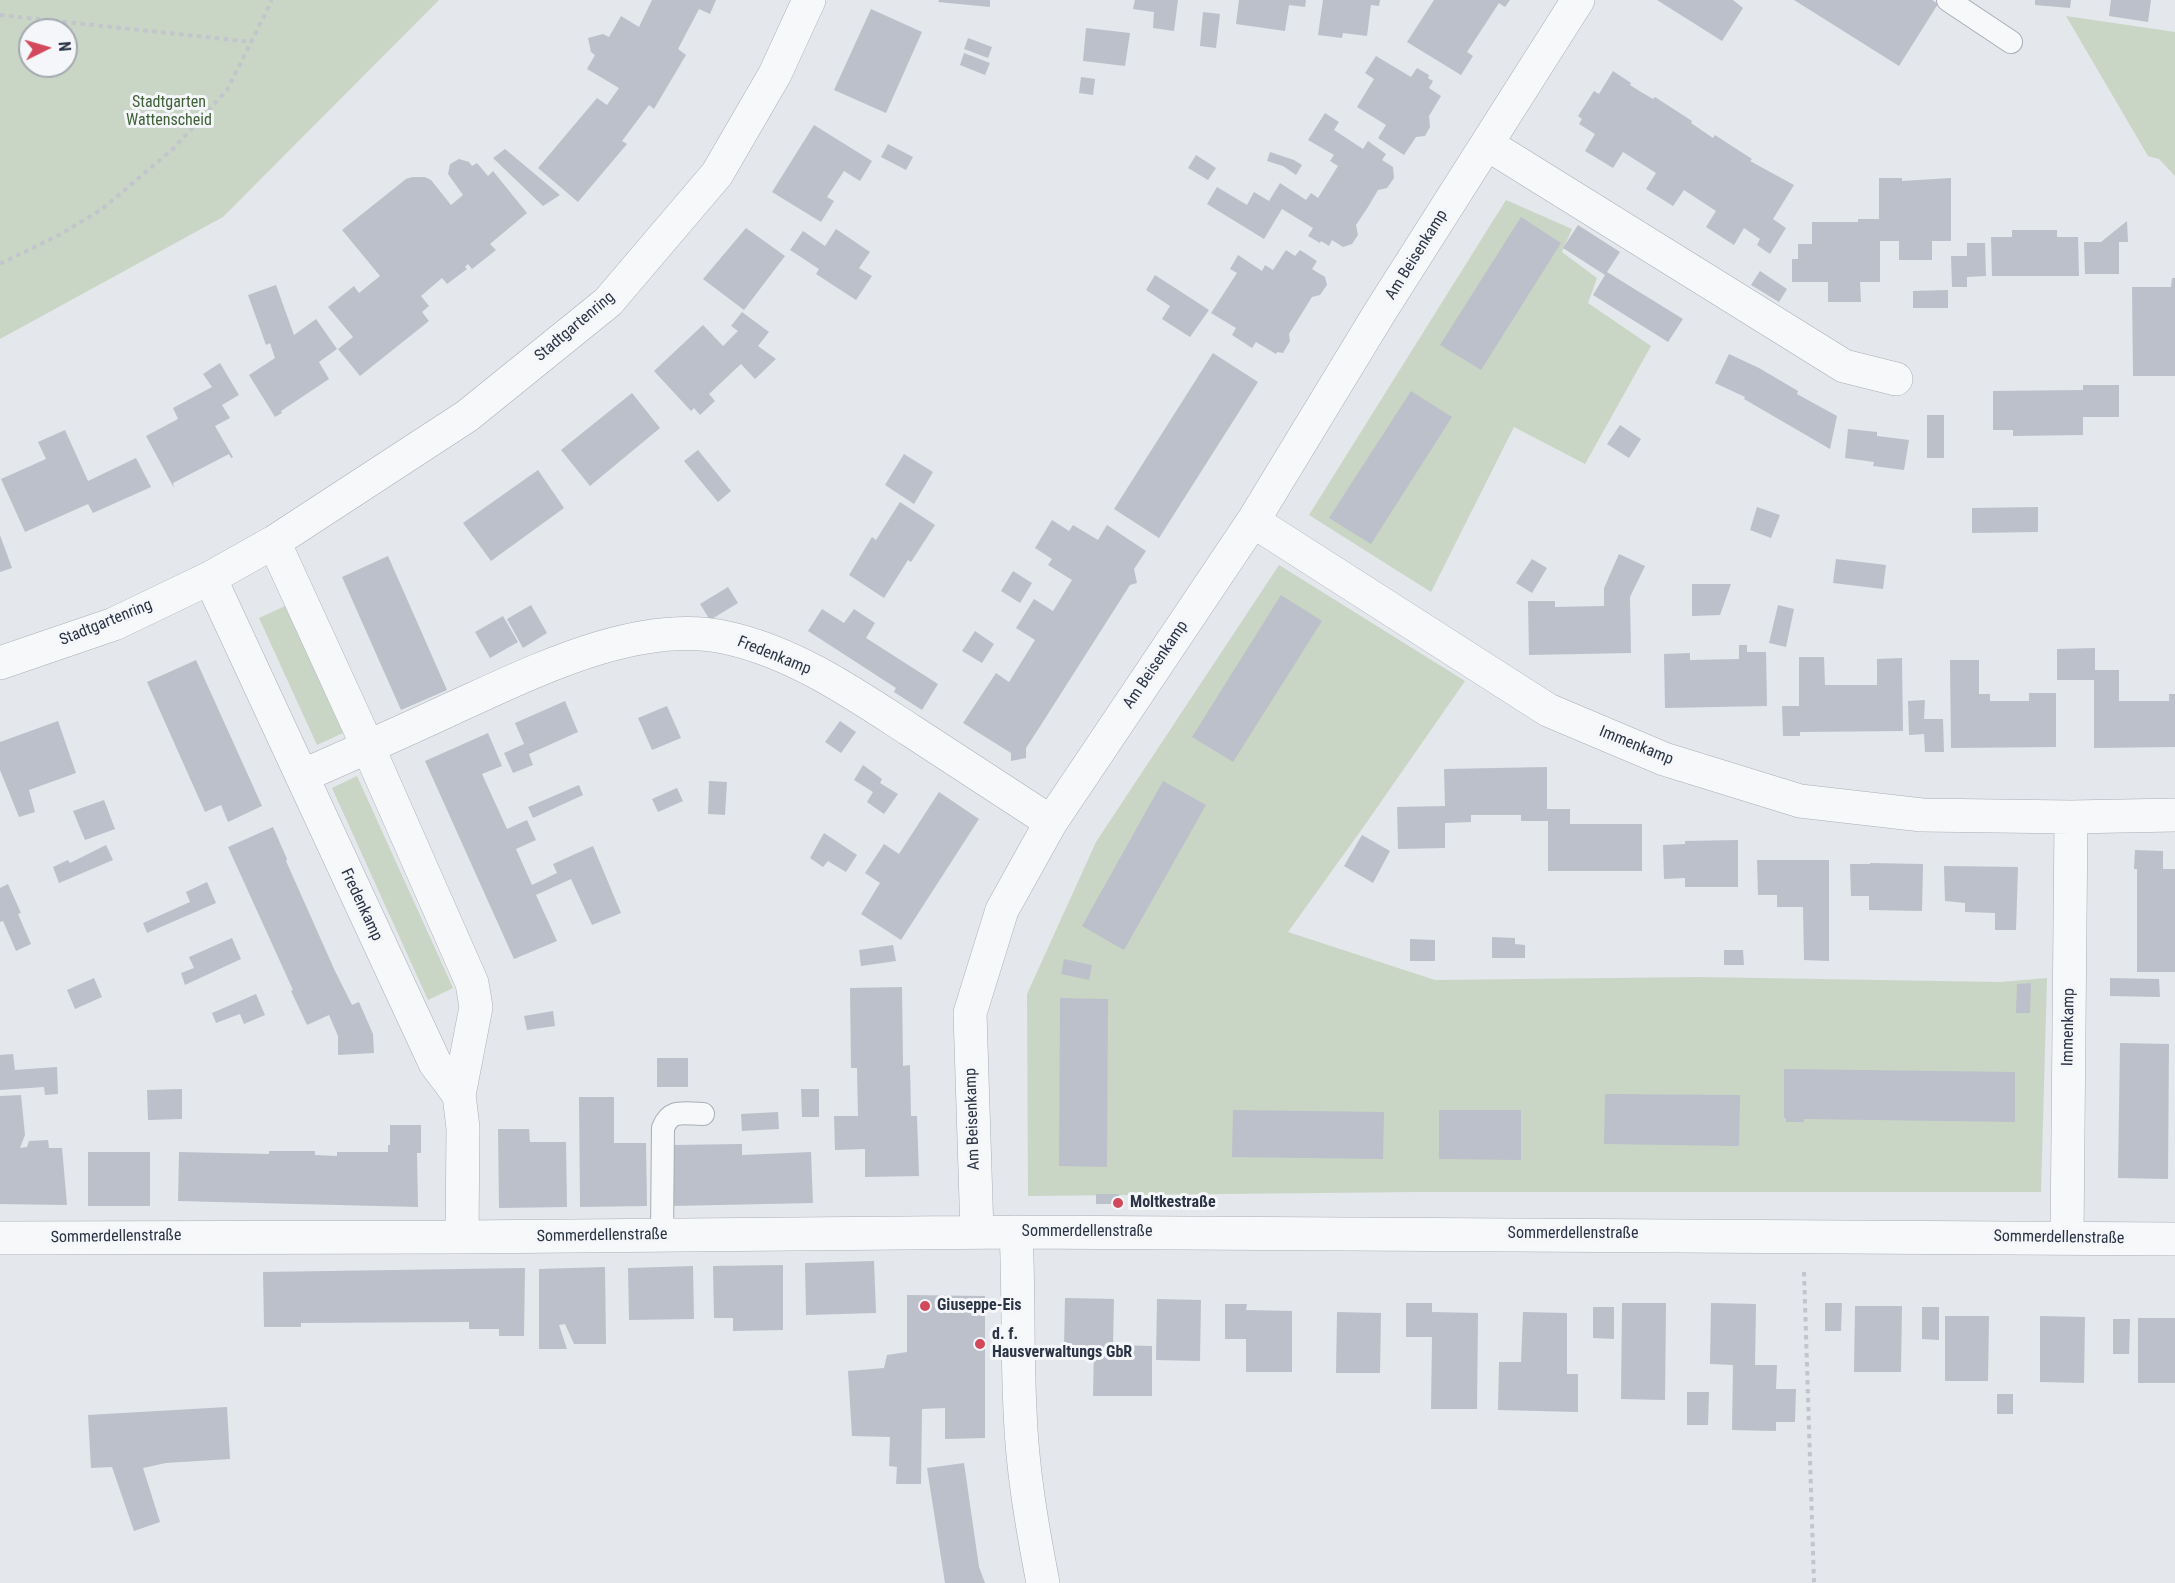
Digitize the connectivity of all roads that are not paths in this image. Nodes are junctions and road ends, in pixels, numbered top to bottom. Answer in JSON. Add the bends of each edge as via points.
{"nodes":[{"id":1,"x":809,"y":0,"type":"edge"},
{"id":2,"x":1578,"y":0,"type":"edge"},
{"id":3,"x":1948,"y":0,"type":"edge"},
{"id":4,"x":2011,"y":42,"type":"dead end"},
{"id":5,"x":1487,"y":144,"type":"junction"},
{"id":6,"x":1896,"y":379,"type":"dead end"},
{"id":7,"x":1253,"y":521,"type":"junction"},
{"id":8,"x":274,"y":542,"type":"junction"},
{"id":9,"x":210,"y":578,"type":"junction"},
{"id":10,"x":0,"y":663,"type":"edge"},
{"id":11,"x":368,"y":747,"type":"junction"},
{"id":12,"x":302,"y":776,"type":"junction"},
{"id":13,"x":2175,"y":815,"type":"edge"},
{"id":14,"x":2071,"y":817,"type":"junction"},
{"id":15,"x":1051,"y":822,"type":"junction"},
{"id":16,"x":459,"y":1095,"type":"junction"},
{"id":17,"x":703,"y":1114,"type":"dead end"},
{"id":18,"x":1016,"y":1232,"type":"junction"},
{"id":19,"x":977,"y":1233,"type":"junction"},
{"id":20,"x":662,"y":1235,"type":"junction"},
{"id":21,"x":462,"y":1237,"type":"junction"},
{"id":22,"x":0,"y":1238,"type":"edge"},
{"id":23,"x":2067,"y":1238,"type":"junction"},
{"id":24,"x":2175,"y":1239,"type":"edge"},
{"id":25,"x":1043,"y":1583,"type":"edge"}],
"edges":[{"from":1,"to":8,"type":"street","name":"Stadtgartenring","via":[[775,74],[717,174],[608,302],[467,416]]},
{"from":2,"to":5,"type":"street","name":"Am Beisenkamp"},
{"from":3,"to":4,"type":"lane"},
{"from":5,"to":6,"type":"street","via":[[1844,366]]},
{"from":5,"to":7,"type":"street","name":"Am Beisenkamp"},
{"from":7,"to":14,"type":"street","name":"Immenkamp","via":[[1548,710],[1664,759],[1800,801],[1922,815]]},
{"from":7,"to":15,"type":"street","name":"Am Beisenkamp"},
{"from":8,"to":9,"type":"street","name":"Stadtgartenring"},
{"from":8,"to":11,"type":"street"},
{"from":9,"to":10,"type":"street","name":"Stadtgartenring","via":[[114,624]]},
{"from":9,"to":12,"type":"street"},
{"from":11,"to":12,"type":"street","name":"Fredenkamp"},
{"from":11,"to":15,"type":"street","name":"Fredenkamp","via":[[536,671],[598,648],[656,635],[727,638],[767,650],[835,682]]},
{"from":11,"to":16,"type":"street","via":[[472,983],[476,1007]]},
{"from":12,"to":16,"type":"street","name":"Fredenkamp","via":[[435,1064]]},
{"from":13,"to":14,"type":"street","name":"Immenkamp"},
{"from":14,"to":23,"type":"street","name":"Immenkamp"},
{"from":15,"to":19,"type":"street","name":"Am Beisenkamp","via":[[1002,910],[970,1013]]},
{"from":16,"to":21,"type":"street","via":[[463,1128]]},
{"from":17,"to":20,"type":"lane","via":[[674,1114],[667,1118],[663,1128]]},
{"from":18,"to":19,"type":"street","name":"Sommerdellenstraße"},
{"from":18,"to":23,"type":"street","name":"Sommerdellenstraße"},
{"from":18,"to":25,"type":"street","via":[[1020,1411],[1029,1514]]},
{"from":19,"to":20,"type":"street","name":"Sommerdellenstraße"},
{"from":20,"to":21,"type":"street","name":"Sommerdellenstraße"},
{"from":21,"to":22,"type":"street","name":"Sommerdellenstraße"},
{"from":23,"to":24,"type":"street","name":"Sommerdellenstraße"}]}
